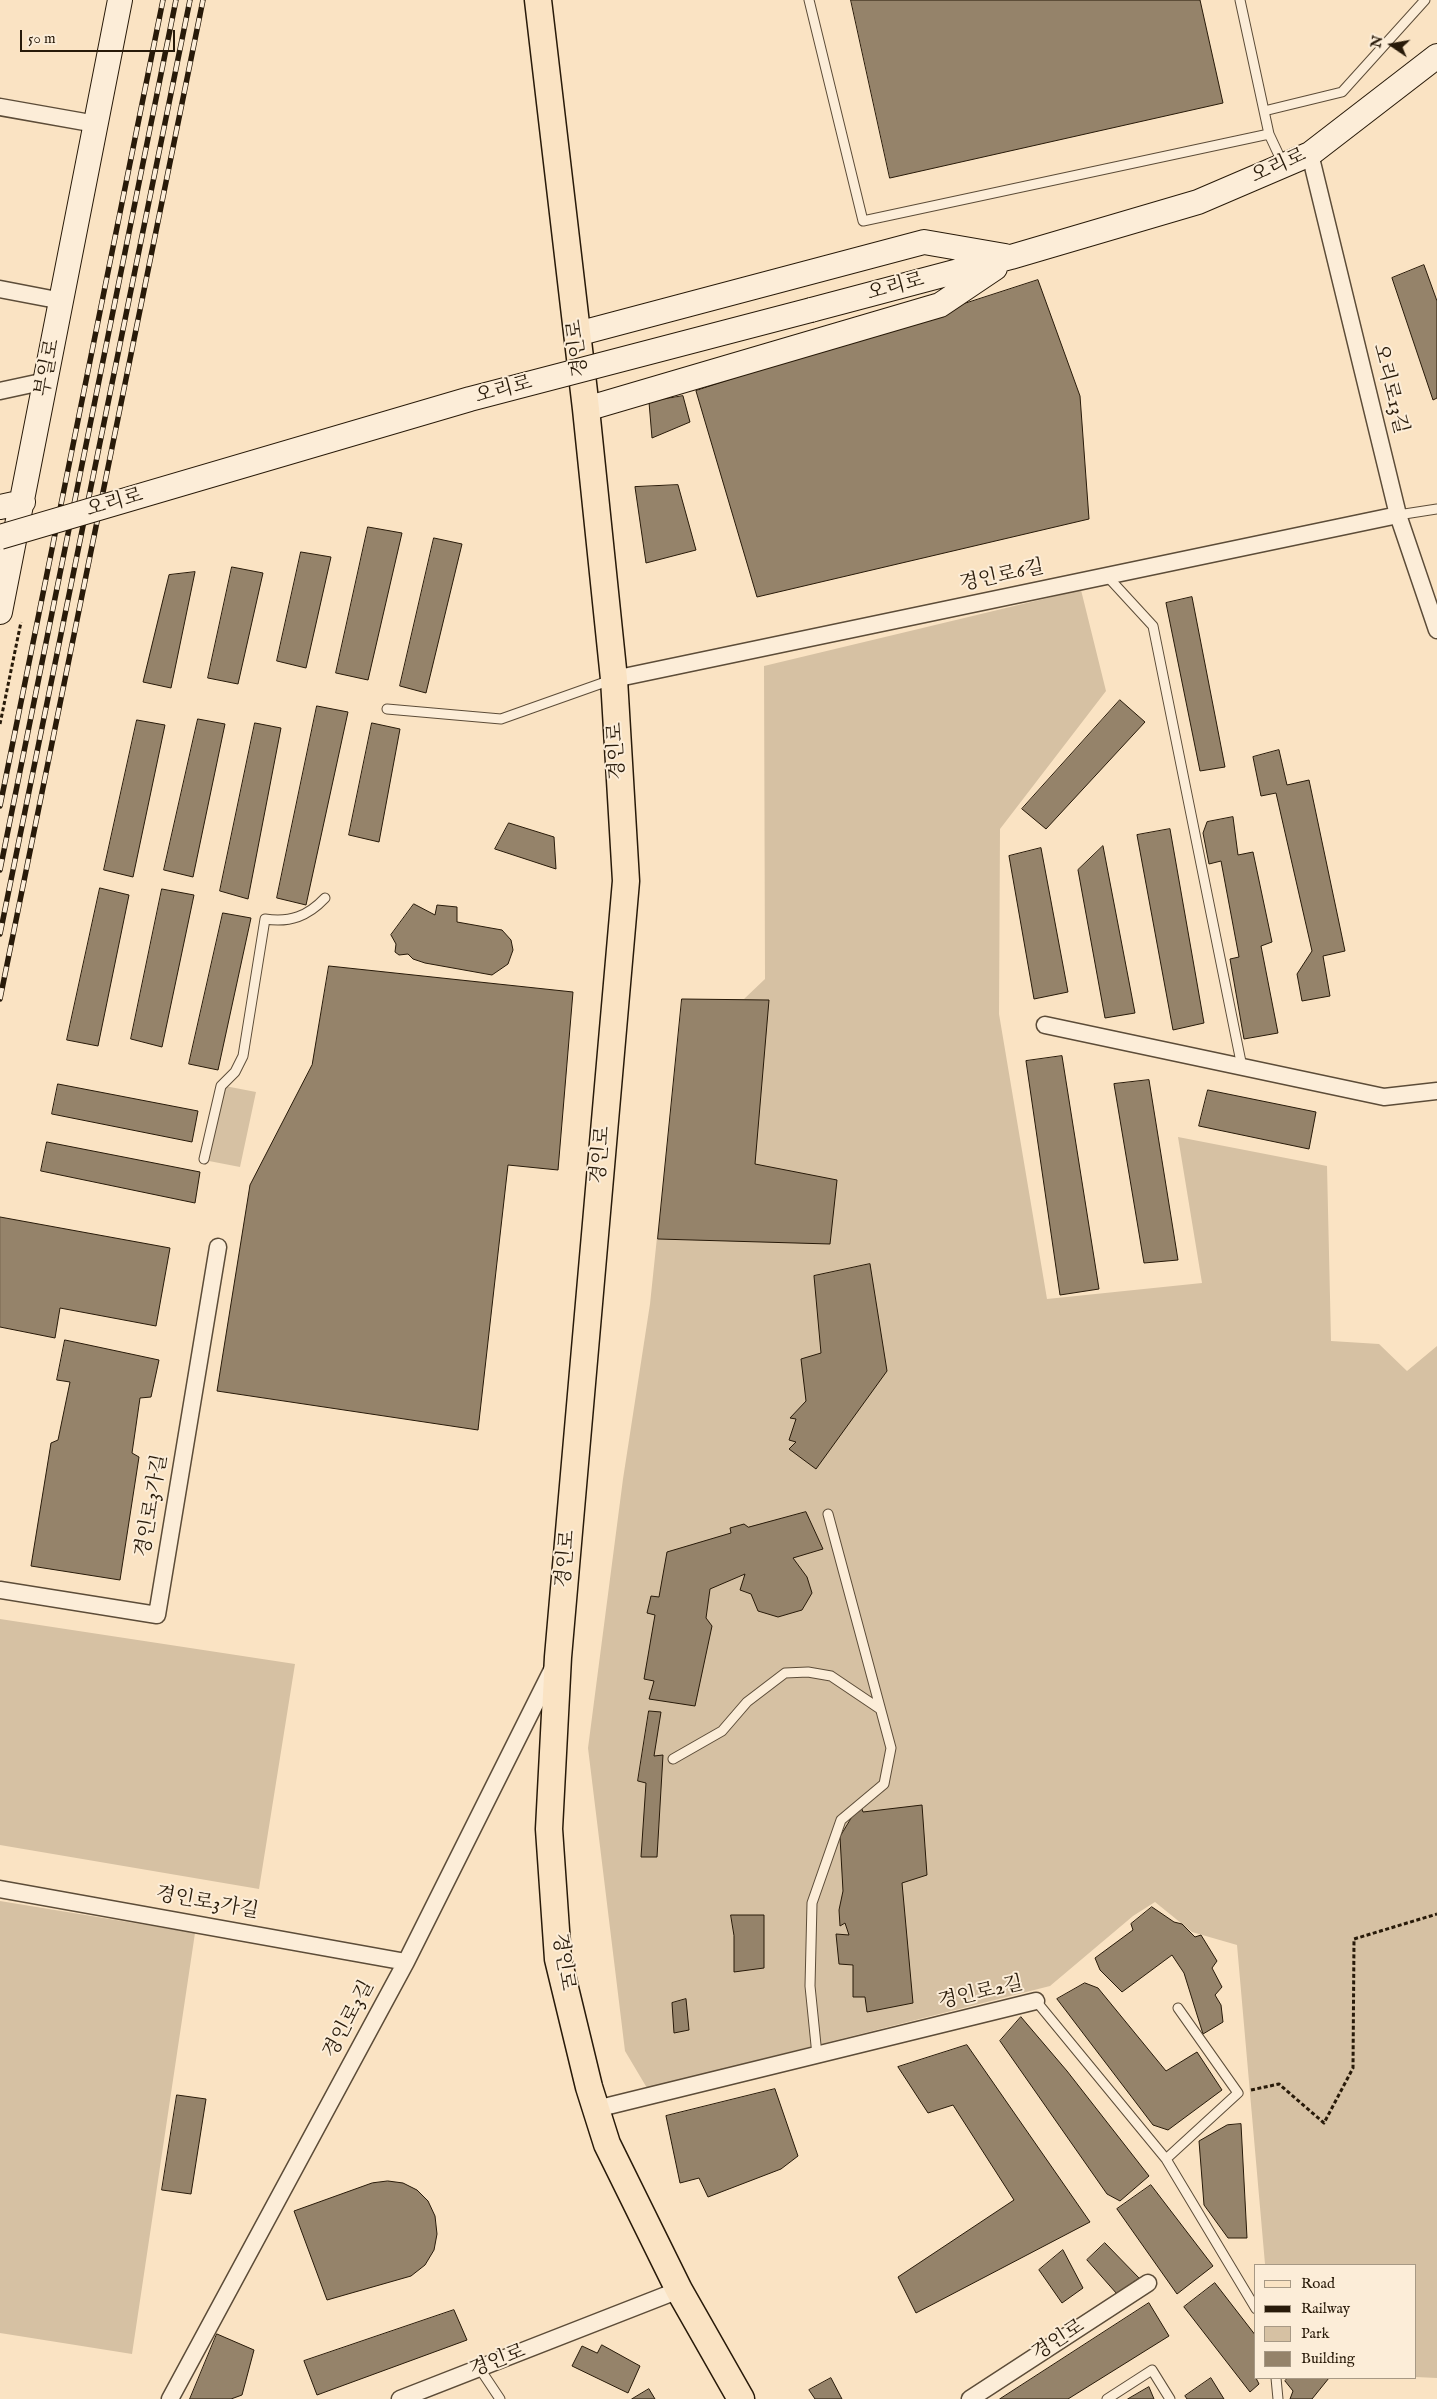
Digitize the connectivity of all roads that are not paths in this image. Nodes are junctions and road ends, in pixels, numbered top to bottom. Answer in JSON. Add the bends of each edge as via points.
{"nodes":[{"id":1,"x":120,"y":0,"type":"edge"},
{"id":2,"x":538,"y":0,"type":"edge"},
{"id":3,"x":809,"y":0,"type":"edge"},
{"id":4,"x":1240,"y":0,"type":"edge"},
{"id":5,"x":1425,"y":0,"type":"edge"},
{"id":6,"x":1437,"y":56,"type":"edge"},
{"id":7,"x":0,"y":106,"type":"edge"},
{"id":8,"x":1264,"y":111,"type":"junction"},
{"id":9,"x":96,"y":124,"type":"junction"},
{"id":10,"x":1269,"y":134,"type":"junction"},
{"id":11,"x":1310,"y":154,"type":"junction"},
{"id":12,"x":1284,"y":166,"type":"junction"},
{"id":13,"x":1011,"y":257,"type":"junction"},
{"id":14,"x":0,"y":288,"type":"edge"},
{"id":15,"x":62,"y":301,"type":"junction"},
{"id":16,"x":577,"y":334,"type":"junction"},
{"id":17,"x":46,"y":381,"type":"junction"},
{"id":18,"x":0,"y":391,"type":"edge"},
{"id":19,"x":586,"y":409,"type":"junction"},
{"id":20,"x":23,"y":502,"type":"junction"},
{"id":21,"x":0,"y":508,"type":"edge"},
{"id":22,"x":1437,"y":509,"type":"edge"},
{"id":23,"x":1398,"y":515,"type":"junction"},
{"id":24,"x":0,"y":537,"type":"edge"},
{"id":25,"x":4,"y":571,"type":"edge"},
{"id":26,"x":1107,"y":576,"type":"junction"},
{"id":27,"x":10,"y":616,"type":"edge"},
{"id":28,"x":1437,"y":630,"type":"edge"},
{"id":29,"x":614,"y":679,"type":"junction"},
{"id":30,"x":387,"y":709,"type":"dead end"},
{"id":31,"x":325,"y":898,"type":"dead end"},
{"id":32,"x":1045,"y":1025,"type":"dead end"},
{"id":33,"x":1242,"y":1067,"type":"junction"},
{"id":34,"x":1437,"y":1092,"type":"edge"},
{"id":35,"x":204,"y":1159,"type":"dead end"},
{"id":36,"x":218,"y":1247,"type":"dead end"},
{"id":37,"x":828,"y":1514,"type":"dead end"},
{"id":38,"x":0,"y":1590,"type":"edge"},
{"id":39,"x":558,"y":1657,"type":"junction"},
{"id":40,"x":880,"y":1709,"type":"junction"},
{"id":41,"x":673,"y":1760,"type":"dead end"},
{"id":42,"x":0,"y":1889,"type":"edge"},
{"id":43,"x":406,"y":1962,"type":"junction"},
{"id":44,"x":1036,"y":2001,"type":"joint"},
{"id":45,"x":1178,"y":2008,"type":"dead end"},
{"id":46,"x":817,"y":2055,"type":"junction"},
{"id":47,"x":596,"y":2109,"type":"junction"},
{"id":48,"x":1166,"y":2159,"type":"junction"},
{"id":49,"x":1148,"y":2282,"type":"dead end"},
{"id":50,"x":679,"y":2290,"type":"junction"},
{"id":51,"x":1254,"y":2306,"type":"edge"},
{"id":52,"x":480,"y":2369,"type":"junction"},
{"id":53,"x":1276,"y":2379,"type":"edge"},
{"id":54,"x":170,"y":2399,"type":"edge"},
{"id":55,"x":400,"y":2399,"type":"edge"},
{"id":56,"x":500,"y":2399,"type":"edge"},
{"id":57,"x":740,"y":2399,"type":"edge"},
{"id":58,"x":970,"y":2399,"type":"edge"},
{"id":59,"x":1107,"y":2399,"type":"edge"},
{"id":60,"x":1170,"y":2399,"type":"edge"},
{"id":61,"x":1278,"y":2399,"type":"edge"}],
"edges":[{"from":1,"to":9,"type":"main road","name":"부일로"},
{"from":2,"to":16,"type":"main road","name":"경인로"},
{"from":3,"to":10,"type":"lane","via":[[863,220]]},
{"from":4,"to":8,"type":"lane"},
{"from":5,"to":8,"type":"lane","via":[[1342,92]]},
{"from":6,"to":11,"type":"main road","name":"오리로"},
{"from":7,"to":9,"type":"street"},
{"from":8,"to":10,"type":"lane"},
{"from":9,"to":15,"type":"main road","name":"부일로"},
{"from":10,"to":12,"type":"lane"},
{"from":11,"to":12,"type":"main road","name":"오리로"},
{"from":11,"to":23,"type":"street","name":"오리로13길"},
{"from":12,"to":13,"type":"main road","name":"오리로","via":[[1198,202]]},
{"from":13,"to":16,"type":"main road","name":"오리로","via":[[924,242]]},
{"from":13,"to":19,"type":"main road","name":"오리로","via":[[940,305]]},
{"from":13,"to":24,"type":"main road","name":"오리로","bridge":true,"via":[[470,399]]},
{"from":14,"to":15,"type":"street"},
{"from":15,"to":17,"type":"main road","name":"부일로"},
{"from":16,"to":19,"type":"main road","name":"경인로"},
{"from":17,"to":18,"type":"street"},
{"from":17,"to":20,"type":"main road","name":"부일로"},
{"from":19,"to":29,"type":"main road","name":"경인로"},
{"from":20,"to":21,"type":"main road"},
{"from":20,"to":25,"type":"main road","name":"부일로"},
{"from":22,"to":23,"type":"lane"},
{"from":23,"to":26,"type":"street","name":"경인로6길"},
{"from":23,"to":28,"type":"street","name":"오리로13길"},
{"from":25,"to":27,"type":"main road","name":"부일로"},
{"from":26,"to":29,"type":"street","name":"경인로6길"},
{"from":26,"to":33,"type":"lane","via":[[1153,626]]},
{"from":29,"to":30,"type":"lane","via":[[501,719]]},
{"from":29,"to":39,"type":"main road","name":"경인로","via":[[626,881]]},
{"from":31,"to":35,"type":"lane","via":[[313,911],[281,922],[265,919],[243,1056],[235,1072],[221,1086]]},
{"from":32,"to":33,"type":"street"},
{"from":33,"to":34,"type":"street","via":[[1384,1097]]},
{"from":36,"to":38,"type":"street","name":"경인로3가길","via":[[156,1615]]},
{"from":37,"to":40,"type":"lane"},
{"from":39,"to":43,"type":"street","name":"경인로3길"},
{"from":39,"to":47,"type":"main road","name":"경인로","via":[[549,1829],[558,1959]]},
{"from":40,"to":41,"type":"lane","via":[[831,1676],[785,1673],[746,1702],[722,1731]]},
{"from":40,"to":46,"type":"lane","via":[[892,1748],[884,1784],[841,1820],[812,1903],[810,1986]]},
{"from":42,"to":43,"type":"street","name":"경인로3가길"},
{"from":43,"to":54,"type":"street","name":"경인로3길"},
{"from":44,"to":46,"type":"street","name":"경인로2길"},
{"from":44,"to":48,"type":"lane","name":"경인로2길"},
{"from":45,"to":48,"type":"lane","via":[[1238,2093]]},
{"from":46,"to":47,"type":"street","name":"경인로2길"},
{"from":47,"to":50,"type":"main road","name":"경인로","via":[[608,2144]]},
{"from":48,"to":51,"type":"lane","name":"경인로2길"},
{"from":49,"to":58,"type":"street","name":"경인로"},
{"from":50,"to":52,"type":"street","name":"경인로"},
{"from":50,"to":57,"type":"main road","name":"경인로"},
{"from":52,"to":55,"type":"street","name":"경인로"},
{"from":52,"to":56,"type":"lane"},
{"from":53,"to":61,"type":"lane"},
{"from":59,"to":60,"type":"lane","via":[[1152,2370]]}]}
